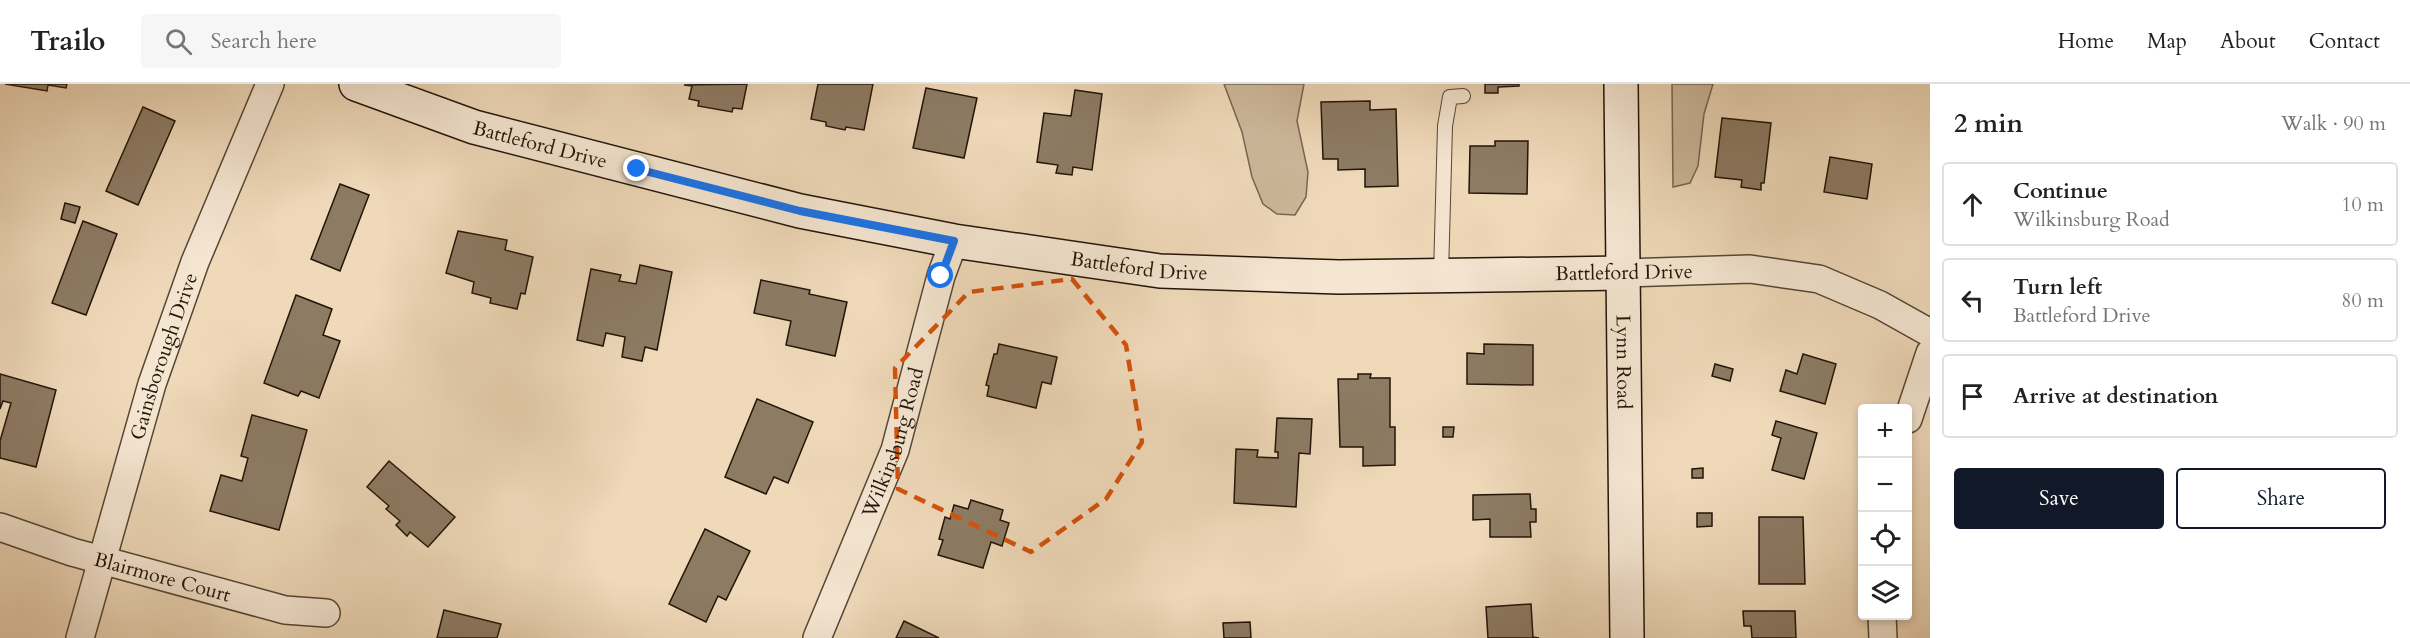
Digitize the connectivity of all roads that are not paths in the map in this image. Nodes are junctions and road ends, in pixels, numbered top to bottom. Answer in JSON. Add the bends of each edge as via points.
{"nodes":[{"id":1,"x":270,"y":84,"type":"edge"},
{"id":2,"x":356,"y":84,"type":"edge"},
{"id":3,"x":1621,"y":84,"type":"edge"},
{"id":4,"x":1463,"y":96,"type":"dead end"},
{"id":5,"x":954,"y":241,"type":"junction"},
{"id":6,"x":1624,"y":273,"type":"junction"},
{"id":7,"x":1441,"y":275,"type":"junction"},
{"id":8,"x":1930,"y":333,"type":"edge"},
{"id":9,"x":1930,"y":352,"type":"edge"},
{"id":10,"x":1912,"y":407,"type":"edge"},
{"id":11,"x":0,"y":526,"type":"edge"},
{"id":12,"x":102,"y":560,"type":"junction"},
{"id":13,"x":326,"y":613,"type":"dead end"},
{"id":14,"x":1882,"y":620,"type":"edge"},
{"id":15,"x":80,"y":638,"type":"edge"},
{"id":16,"x":817,"y":638,"type":"edge"},
{"id":17,"x":1627,"y":638,"type":"edge"},
{"id":18,"x":1883,"y":638,"type":"edge"}],
"edges":[{"from":1,"to":12,"type":"street","name":"Gainsborough Drive","via":[[195,262],[152,384]]},
{"from":2,"to":5,"type":"street","name":"Battleford Drive","via":[[496,133],[800,211]]},
{"from":3,"to":6,"type":"street","name":"Lynn Road"},
{"from":4,"to":7,"type":"lane","via":[[1450,97],[1445,126]]},
{"from":5,"to":7,"type":"street","name":"Battleford Drive","via":[[1160,271],[1339,277]]},
{"from":5,"to":16,"type":"street","name":"Wilkinsburg Road","via":[[941,276],[895,450]]},
{"from":6,"to":7,"type":"street","name":"Battleford Drive"},
{"from":6,"to":8,"type":"street","name":"Battleford Drive","via":[[1750,269],[1818,279],[1880,305]]},
{"from":6,"to":17,"type":"street","name":"Lynn Road"},
{"from":9,"to":10,"type":"street"},
{"from":11,"to":12,"type":"street","name":"Blairmore Court"},
{"from":12,"to":13,"type":"street","name":"Blairmore Court","via":[[285,610]]},
{"from":12,"to":15,"type":"street","name":"Gainsborough Drive"},
{"from":14,"to":18,"type":"street"}]}
